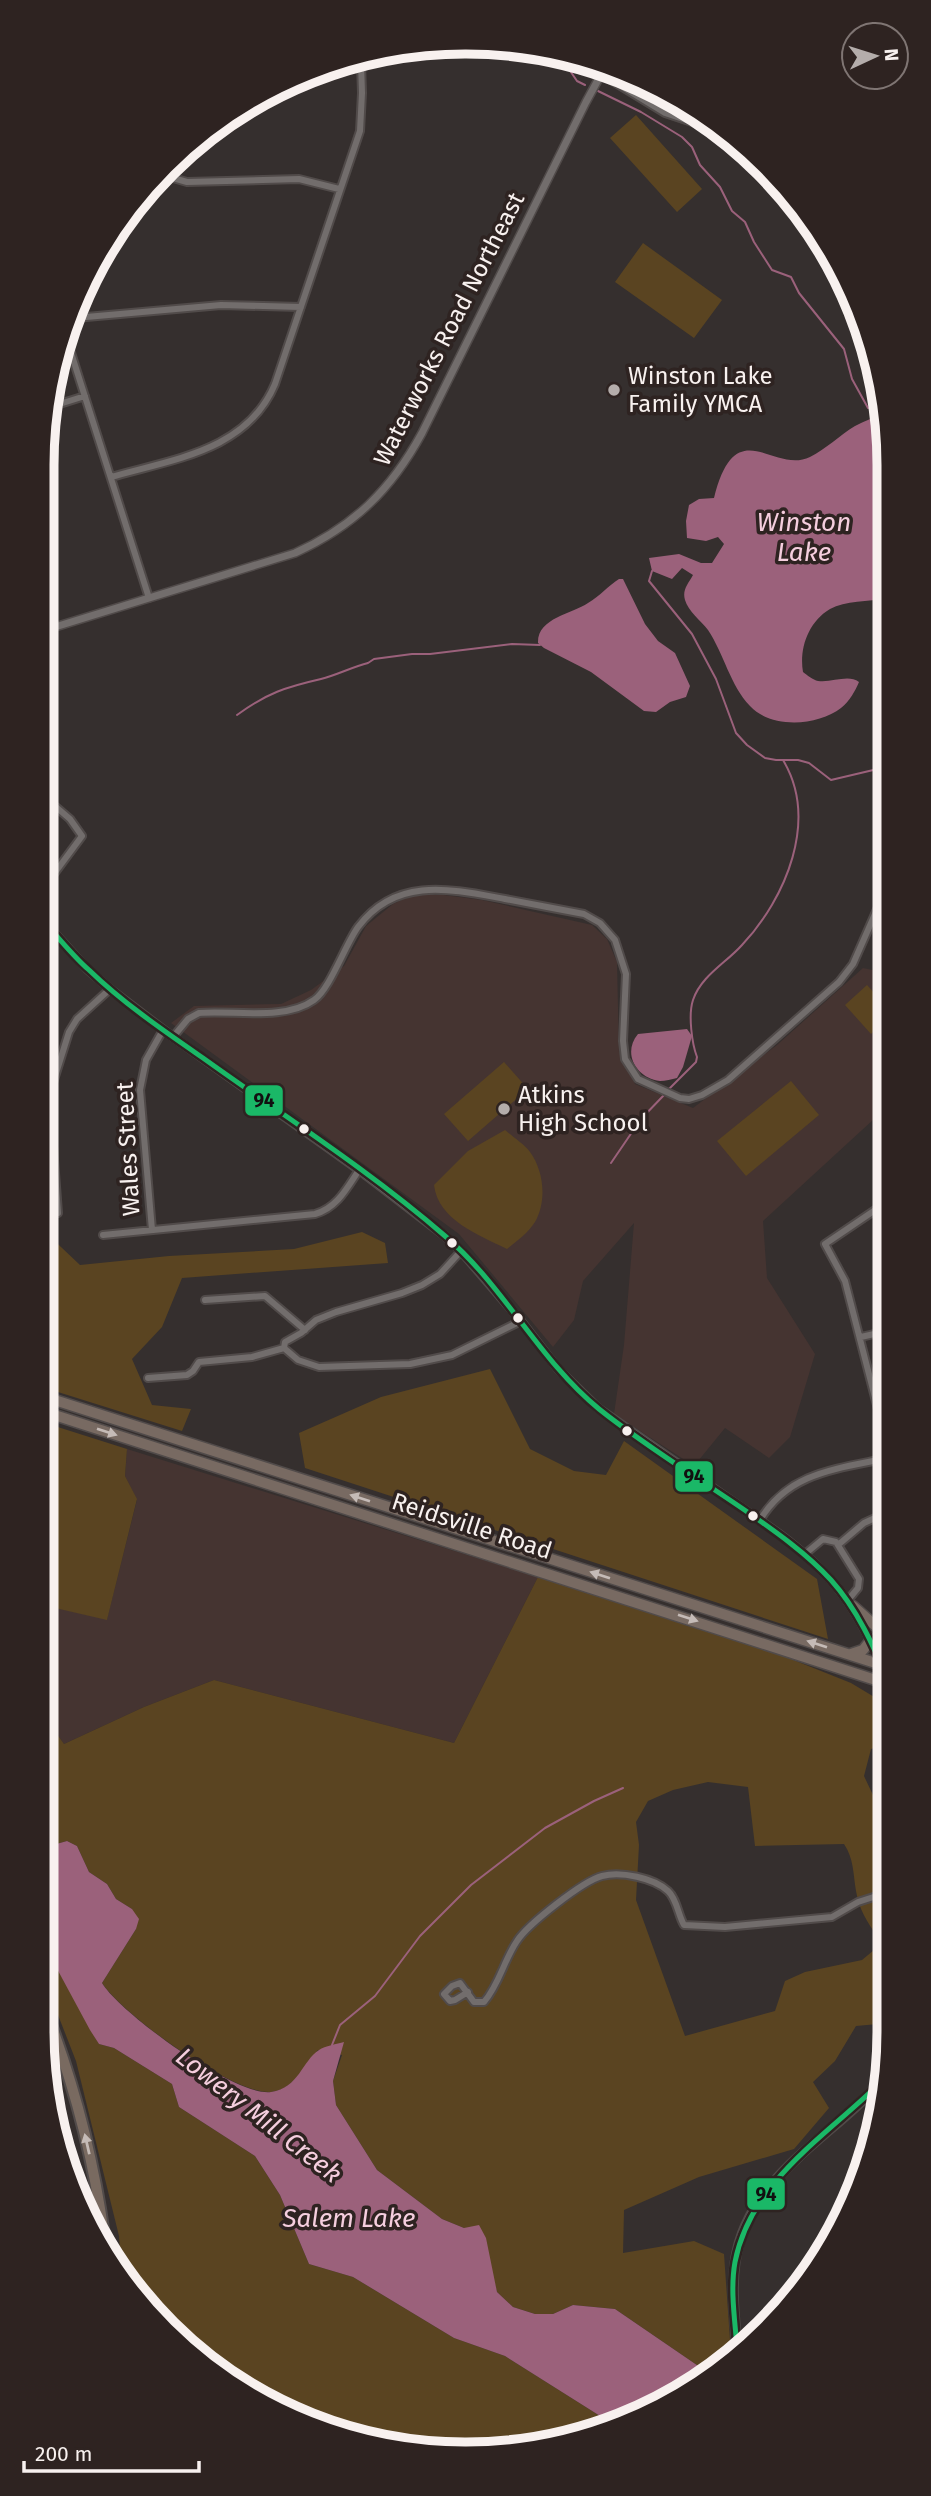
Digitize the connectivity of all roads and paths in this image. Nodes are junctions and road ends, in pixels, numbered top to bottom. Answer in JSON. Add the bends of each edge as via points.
{"nodes":[{"id":1,"x":359,"y":68,"type":"edge"},
{"id":2,"x":600,"y":77,"type":"edge"},
{"id":3,"x":628,"y":88,"type":"edge"},
{"id":4,"x":689,"y":121,"type":"edge"},
{"id":5,"x":172,"y":178,"type":"edge"},
{"id":6,"x":339,"y":189,"type":"junction"},
{"id":7,"x":302,"y":307,"type":"junction"},
{"id":8,"x":82,"y":317,"type":"edge"},
{"id":9,"x":70,"y":351,"type":"edge"},
{"id":10,"x":85,"y":396,"type":"junction"},
{"id":11,"x":59,"y":404,"type":"edge"},
{"id":12,"x":111,"y":477,"type":"junction"},
{"id":13,"x":149,"y":598,"type":"junction"},
{"id":14,"x":54,"y":627,"type":"edge"},
{"id":15,"x":54,"y":805,"type":"edge"},
{"id":16,"x":54,"y":874,"type":"edge"},
{"id":17,"x":877,"y":909,"type":"edge"},
{"id":18,"x":54,"y":932,"type":"edge"},
{"id":19,"x":110,"y":989,"type":"junction"},
{"id":20,"x":163,"y":1030,"type":"junction"},
{"id":21,"x":173,"y":1037,"type":"junction"},
{"id":22,"x":54,"y":1080,"type":"edge"},
{"id":23,"x":54,"y":1159,"type":"edge"},
{"id":24,"x":359,"y":1170,"type":"junction"},
{"id":25,"x":877,"y":1209,"type":"edge"},
{"id":26,"x":58,"y":1213,"type":"dead end"},
{"id":27,"x":152,"y":1230,"type":"junction"},
{"id":28,"x":103,"y":1235,"type":"dead end"},
{"id":29,"x":461,"y":1251,"type":"junction"},
{"id":30,"x":205,"y":1300,"type":"dead end"},
{"id":31,"x":521,"y":1321,"type":"junction"},
{"id":32,"x":305,"y":1330,"type":"junction"},
{"id":33,"x":877,"y":1333,"type":"edge"},
{"id":34,"x":861,"y":1337,"type":"junction"},
{"id":35,"x":284,"y":1348,"type":"junction"},
{"id":36,"x":148,"y":1378,"type":"dead end"},
{"id":37,"x":54,"y":1400,"type":"edge"},
{"id":38,"x":877,"y":1403,"type":"edge"},
{"id":39,"x":54,"y":1415,"type":"edge"},
{"id":40,"x":877,"y":1461,"type":"edge"},
{"id":41,"x":877,"y":1517,"type":"edge"},
{"id":42,"x":760,"y":1520,"type":"junction"},
{"id":43,"x":838,"y":1545,"type":"junction"},
{"id":44,"x":805,"y":1554,"type":"junction"},
{"id":45,"x":850,"y":1603,"type":"junction"},
{"id":46,"x":877,"y":1627,"type":"edge"},
{"id":47,"x":877,"y":1638,"type":"edge"},
{"id":48,"x":871,"y":1640,"type":"junction"},
{"id":49,"x":877,"y":1651,"type":"edge"},
{"id":50,"x":850,"y":1655,"type":"junction"},
{"id":51,"x":877,"y":1663,"type":"edge"},
{"id":52,"x":877,"y":1678,"type":"edge"},
{"id":53,"x":877,"y":1896,"type":"edge"},
{"id":54,"x":468,"y":1992,"type":"dead end"},
{"id":55,"x":54,"y":2038,"type":"edge"},
{"id":56,"x":872,"y":2090,"type":"edge"},
{"id":57,"x":102,"y":2221,"type":"edge"},
{"id":58,"x":736,"y":2340,"type":"edge"}],
"edges":[{"from":1,"to":6,"type":"street","via":[[360,131]]},
{"from":2,"to":13,"type":"street","name":"Waterworks Road Northeast","via":[[422,433],[391,483],[349,523],[314,545]]},
{"from":3,"to":4,"type":"street","via":[[666,113]]},
{"from":5,"to":6,"type":"street","via":[[223,183],[299,179]]},
{"from":6,"to":7,"type":"street"},
{"from":7,"to":8,"type":"street","via":[[241,304]]},
{"from":7,"to":12,"type":"street","via":[[270,397],[245,428],[225,441]]},
{"from":9,"to":10,"type":"street"},
{"from":10,"to":11,"type":"street"},
{"from":10,"to":12,"type":"street"},
{"from":12,"to":13,"type":"street"},
{"from":13,"to":14,"type":"street","name":"Waterworks Road Northeast"},
{"from":15,"to":16,"type":"street","via":[[82,836]]},
{"from":17,"to":21,"type":"street","via":[[853,964],[839,982],[729,1080],[689,1099],[671,1096],[638,1079],[625,1059],[626,974],[615,940],[600,923],[584,914],[448,889],[407,892],[369,914],[315,1000],[285,1013],[198,1013]]},
{"from":18,"to":19,"type":"street"},
{"from":19,"to":20,"type":"street"},
{"from":19,"to":22,"type":"street","via":[[77,1019]]},
{"from":20,"to":21,"type":"street"},
{"from":20,"to":27,"type":"street","name":"Wales Street","via":[[146,1060],[140,1090]]},
{"from":21,"to":24,"type":"street"},
{"from":23,"to":26,"type":"street"},
{"from":24,"to":27,"type":"street","via":[[325,1211]]},
{"from":24,"to":29,"type":"street"},
{"from":25,"to":34,"type":"street","via":[[825,1244],[845,1281]]},
{"from":27,"to":28,"type":"street"},
{"from":29,"to":31,"type":"street"},
{"from":29,"to":32,"type":"street","via":[[440,1274],[422,1285],[335,1312]]},
{"from":30,"to":32,"type":"street","via":[[265,1296]]},
{"from":31,"to":35,"type":"street","via":[[432,1361],[319,1367],[298,1360]]},
{"from":31,"to":42,"type":"street","via":[[558,1369],[598,1408]]},
{"from":32,"to":35,"type":"street","via":[[285,1342]]},
{"from":33,"to":34,"type":"street"},
{"from":34,"to":38,"type":"street"},
{"from":35,"to":36,"type":"street","via":[[252,1357],[199,1362],[187,1375]]},
{"from":50,"to":37,"type":"highway","name":"Reidsville Road","one_way":true},
{"from":39,"to":52,"type":"highway","name":"Reidsville Road","one_way":true},
{"from":40,"to":42,"type":"street","via":[[802,1480],[780,1493]]},
{"from":41,"to":43,"type":"street"},
{"from":42,"to":44,"type":"street"},
{"from":43,"to":44,"type":"street","via":[[823,1539]]},
{"from":43,"to":45,"type":"street","via":[[859,1578]]},
{"from":44,"to":45,"type":"street"},
{"from":45,"to":46,"type":"highway"},
{"from":45,"to":48,"type":"street"},
{"from":47,"to":48,"type":"highway"},
{"from":48,"to":49,"type":"street"},
{"from":48,"to":50,"type":"highway"},
{"from":50,"to":51,"type":"highway","name":"Reidsville Road"},
{"from":53,"to":54,"type":"street","via":[[832,1917],[702,1927],[684,1925],[672,1894],[662,1886],[629,1876],[599,1876],[523,1932],[484,2002],[474,2002]]},
{"from":57,"to":55,"type":"highway","one_way":true,"via":[[77,2107]]},
{"from":56,"to":58,"type":"main road","via":[[776,2179],[753,2209],[734,2264]]}]}
